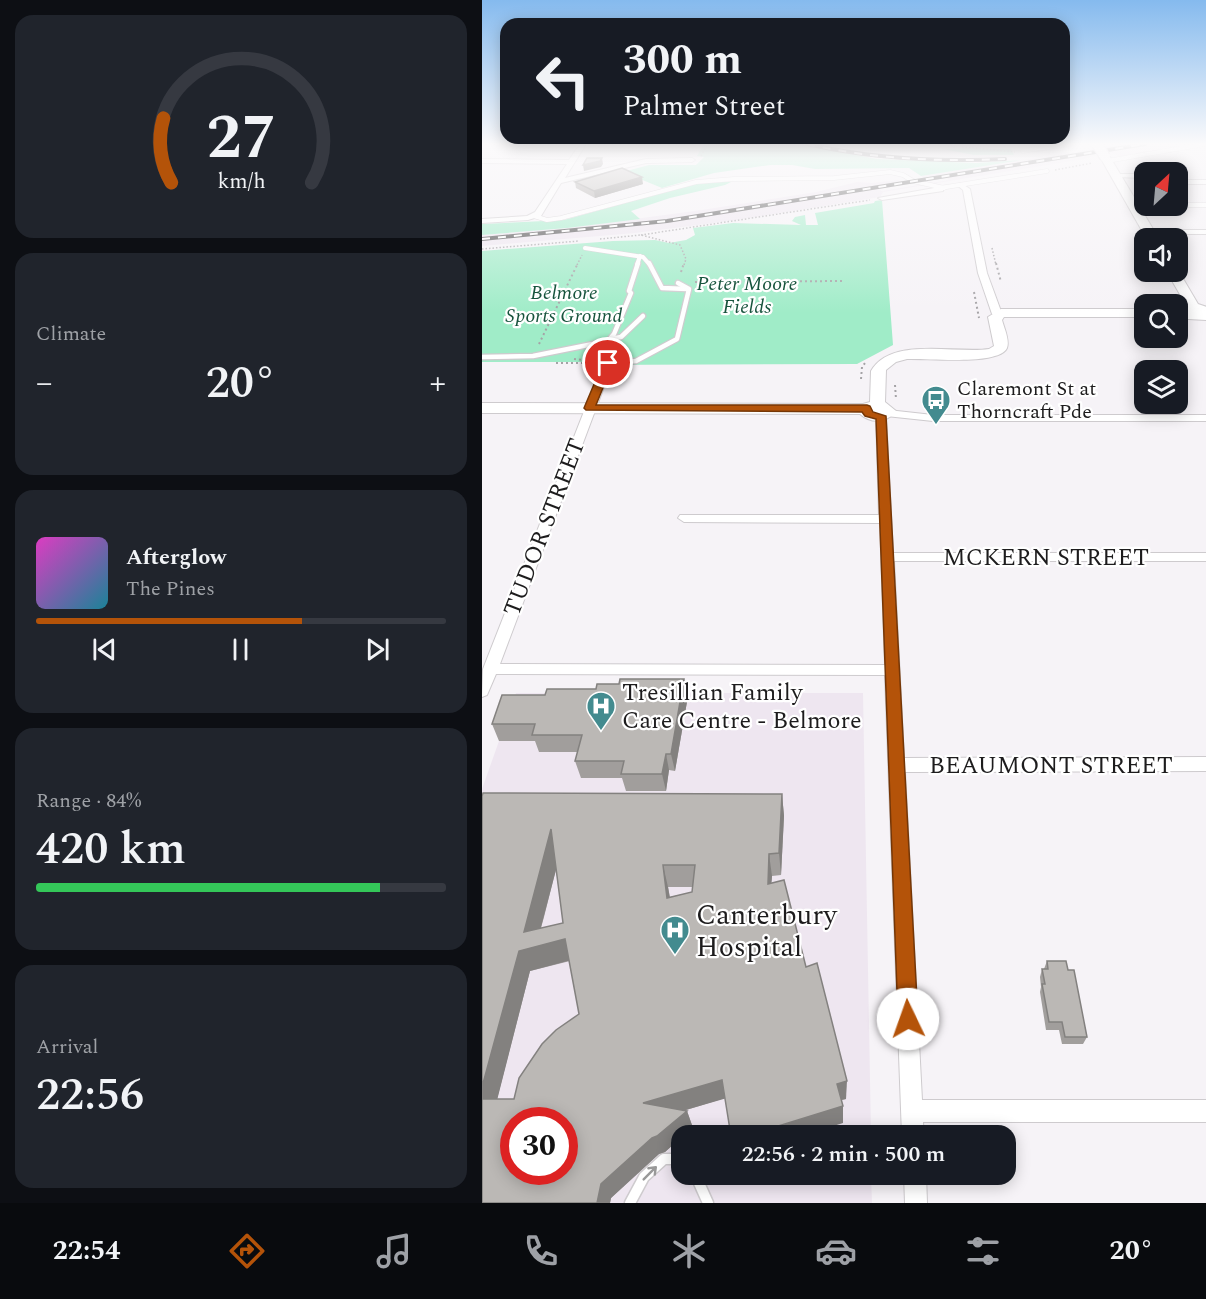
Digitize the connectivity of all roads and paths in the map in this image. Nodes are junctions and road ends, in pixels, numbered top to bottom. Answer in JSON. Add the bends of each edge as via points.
{"nodes":[{"id":1,"x":548,"y":200,"type":"edge"},
{"id":2,"x":628,"y":200,"type":"edge"},
{"id":3,"x":868,"y":200,"type":"edge"},
{"id":4,"x":968,"y":200,"type":"edge"},
{"id":5,"x":1130,"y":200,"type":"edge"},
{"id":6,"x":1133,"y":205,"type":"joint"},
{"id":7,"x":1188,"y":205,"type":"edge"},
{"id":8,"x":1206,"y":206,"type":"edge"},
{"id":9,"x":534,"y":216,"type":"junction"},
{"id":10,"x":482,"y":221,"type":"edge"},
{"id":11,"x":1149,"y":228,"type":"edge"},
{"id":12,"x":1206,"y":232,"type":"edge"},
{"id":13,"x":1188,"y":233,"type":"edge"},
{"id":14,"x":641,"y":235,"type":"junction"},
{"id":15,"x":597,"y":239,"type":"dead end"},
{"id":16,"x":588,"y":240,"type":"dead end"},
{"id":17,"x":585,"y":248,"type":"joint"},
{"id":18,"x":482,"y":249,"type":"edge"},
{"id":19,"x":640,"y":256,"type":"junction"},
{"id":20,"x":842,"y":281,"type":"dead end"},
{"id":21,"x":1178,"y":282,"type":"edge"},
{"id":22,"x":677,"y":283,"type":"joint"},
{"id":23,"x":972,"y":284,"type":"dead end"},
{"id":24,"x":689,"y":289,"type":"junction"},
{"id":25,"x":1191,"y":311,"type":"edge"},
{"id":26,"x":1134,"y":313,"type":"edge"},
{"id":27,"x":998,"y":314,"type":"junction"},
{"id":28,"x":643,"y":316,"type":"dead end"},
{"id":29,"x":1206,"y":316,"type":"edge"},
{"id":30,"x":980,"y":319,"type":"dead end"},
{"id":31,"x":611,"y":339,"type":"junction"},
{"id":32,"x":533,"y":356,"type":"junction"},
{"id":33,"x":482,"y":357,"type":"edge"},
{"id":34,"x":878,"y":361,"type":"junction"},
{"id":35,"x":608,"y":363,"type":"joint"},
{"id":36,"x":862,"y":367,"type":"dead end"},
{"id":37,"x":895,"y":382,"type":"dead end"},
{"id":38,"x":482,"y":408,"type":"edge"},
{"id":39,"x":590,"y":408,"type":"junction"},
{"id":40,"x":882,"y":409,"type":"junction"},
{"id":41,"x":1206,"y":418,"type":"edge"},
{"id":42,"x":684,"y":518,"type":"dead end"},
{"id":43,"x":885,"y":519,"type":"junction"},
{"id":44,"x":886,"y":557,"type":"junction"},
{"id":45,"x":1206,"y":557,"type":"edge"},
{"id":46,"x":490,"y":669,"type":"junction"},
{"id":47,"x":891,"y":670,"type":"junction"},
{"id":48,"x":482,"y":692,"type":"edge"},
{"id":49,"x":896,"y":765,"type":"junction"},
{"id":50,"x":1206,"y":765,"type":"edge"},
{"id":51,"x":912,"y":1111,"type":"junction"},
{"id":52,"x":1206,"y":1111,"type":"edge"},
{"id":53,"x":913,"y":1125,"type":"edge"},
{"id":54,"x":671,"y":1159,"type":"edge"},
{"id":55,"x":700,"y":1185,"type":"edge"},
{"id":56,"x":915,"y":1185,"type":"edge"},
{"id":57,"x":630,"y":1203,"type":"edge"},
{"id":58,"x":707,"y":1203,"type":"edge"},
{"id":59,"x":916,"y":1203,"type":"edge"}],
"edges":[{"from":1,"to":9,"type":"street"},
{"from":2,"to":9,"type":"lane","via":[[561,218],[547,220]]},
{"from":3,"to":14,"type":"path"},
{"from":4,"to":27,"type":"street","via":[[984,276]]},
{"from":5,"to":6,"type":"street"},
{"from":6,"to":11,"type":"street"},
{"from":7,"to":8,"type":"lane"},
{"from":9,"to":10,"type":"street"},
{"from":12,"to":13,"type":"street"},
{"from":14,"to":15,"type":"path"},
{"from":14,"to":22,"type":"path","via":[[680,245],[686,259]]},
{"from":16,"to":18,"type":"path"},
{"from":17,"to":19,"type":"lane"},
{"from":17,"to":32,"type":"path"},
{"from":19,"to":24,"type":"lane","via":[[648,261],[664,289]]},
{"from":19,"to":31,"type":"lane","via":[[631,293]]},
{"from":20,"to":24,"type":"path","via":[[692,282]]},
{"from":21,"to":25,"type":"street"},
{"from":22,"to":24,"type":"lane"},
{"from":23,"to":30,"type":"path"},
{"from":24,"to":35,"type":"lane","via":[[677,339],[636,361]]},
{"from":25,"to":29,"type":"street","via":[[1196,317]]},
{"from":26,"to":27,"type":"street"},
{"from":27,"to":34,"type":"street","via":[[995,320],[1001,344],[995,352],[911,354]]},
{"from":28,"to":31,"type":"lane","via":[[621,337]]},
{"from":31,"to":32,"type":"lane","via":[[603,344]]},
{"from":32,"to":33,"type":"lane"},
{"from":34,"to":36,"type":"path"},
{"from":34,"to":40,"type":"street"},
{"from":35,"to":39,"type":"street","name":"TUDOR STREET"},
{"from":37,"to":40,"type":"path"},
{"from":38,"to":39,"type":"street"},
{"from":39,"to":40,"type":"street"},
{"from":39,"to":46,"type":"street","name":"TUDOR STREET"},
{"from":40,"to":41,"type":"street","via":[[933,418]]},
{"from":40,"to":43,"type":"street"},
{"from":42,"to":43,"type":"street"},
{"from":43,"to":44,"type":"street"},
{"from":44,"to":45,"type":"street","name":"MCKERN STREET"},
{"from":44,"to":47,"type":"street"},
{"from":46,"to":47,"type":"street"},
{"from":46,"to":48,"type":"street","name":"TUDOR STREET"},
{"from":47,"to":49,"type":"street"},
{"from":49,"to":50,"type":"street","name":"BEAUMONT STREET"},
{"from":49,"to":51,"type":"street"},
{"from":51,"to":52,"type":"street"},
{"from":51,"to":53,"type":"street"},
{"from":57,"to":54,"type":"lane","one_way":true,"via":[[644,1177],[664,1159]]},
{"from":55,"to":58,"type":"lane"},
{"from":56,"to":59,"type":"street"}]}
